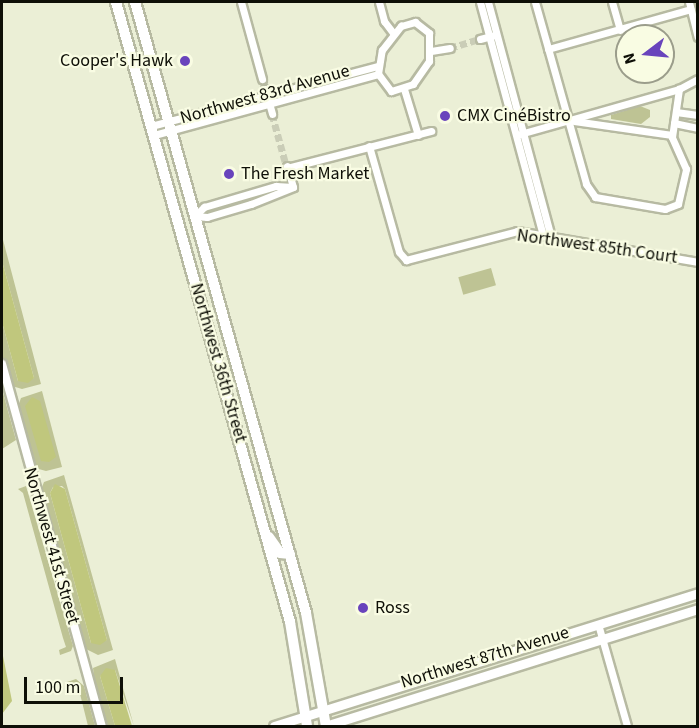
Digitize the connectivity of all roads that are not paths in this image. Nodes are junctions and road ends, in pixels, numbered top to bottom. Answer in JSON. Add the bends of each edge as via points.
{"nodes":[{"id":1,"x":116,"y":2,"type":"edge"},
{"id":2,"x":135,"y":2,"type":"edge"},
{"id":3,"x":241,"y":2,"type":"edge"},
{"id":4,"x":379,"y":2,"type":"edge"},
{"id":5,"x":480,"y":2,"type":"edge"},
{"id":6,"x":488,"y":2,"type":"edge"},
{"id":7,"x":535,"y":2,"type":"edge"},
{"id":8,"x":612,"y":2,"type":"edge"},
{"id":9,"x":690,"y":5,"type":"edge"},
{"id":10,"x":618,"y":24,"type":"edge"},
{"id":11,"x":637,"y":24,"type":"edge"},
{"id":12,"x":615,"y":31,"type":"edge"},
{"id":13,"x":393,"y":33,"type":"junction"},
{"id":14,"x":494,"y":35,"type":"junction"},
{"id":15,"x":698,"y":37,"type":"edge"},
{"id":16,"x":480,"y":39,"type":"tunnel mouth"},
{"id":17,"x":450,"y":48,"type":"tunnel mouth"},
{"id":18,"x":549,"y":49,"type":"junction"},
{"id":19,"x":431,"y":51,"type":"junction"},
{"id":20,"x":378,"y":70,"type":"junction"},
{"id":21,"x":262,"y":79,"type":"dead end"},
{"id":22,"x":698,"y":79,"type":"edge"},
{"id":23,"x":404,"y":89,"type":"junction"},
{"id":24,"x":679,"y":89,"type":"junction"},
{"id":25,"x":266,"y":92,"type":"junction"},
{"id":26,"x":269,"y":103,"type":"junction"},
{"id":27,"x":676,"y":112,"type":"junction"},
{"id":28,"x":272,"y":114,"type":"tunnel mouth"},
{"id":29,"x":698,"y":115,"type":"edge"},
{"id":30,"x":569,"y":120,"type":"junction"},
{"id":31,"x":674,"y":123,"type":"junction"},
{"id":32,"x":170,"y":126,"type":"junction"},
{"id":33,"x":698,"y":128,"type":"edge"},
{"id":34,"x":153,"y":131,"type":"junction"},
{"id":35,"x":431,"y":131,"type":"dead end"},
{"id":36,"x":521,"y":134,"type":"junction"},
{"id":37,"x":418,"y":135,"type":"junction"},
{"id":38,"x":672,"y":135,"type":"junction"},
{"id":39,"x":369,"y":146,"type":"junction"},
{"id":40,"x":293,"y":187,"type":"junction"},
{"id":41,"x":234,"y":198,"type":"junction"},
{"id":42,"x":237,"y":208,"type":"junction"},
{"id":43,"x":195,"y":216,"type":"junction"},
{"id":44,"x":178,"y":221,"type":"junction"},
{"id":45,"x":547,"y":236,"type":"junction"},
{"id":46,"x":698,"y":262,"type":"edge"},
{"id":47,"x":226,"y":326,"type":"junction"},
{"id":48,"x":208,"y":330,"type":"junction"},
{"id":49,"x":2,"y":364,"type":"edge"},
{"id":50,"x":265,"y":531,"type":"junction"},
{"id":51,"x":290,"y":554,"type":"junction"},
{"id":52,"x":698,"y":593,"type":"edge"},
{"id":53,"x":698,"y":609,"type":"edge"},
{"id":54,"x":598,"y":624,"type":"junction"},
{"id":55,"x":602,"y":639,"type":"junction"},
{"id":56,"x":504,"y":653,"type":"junction"},
{"id":57,"x":509,"y":669,"type":"junction"},
{"id":58,"x":324,"y":709,"type":"junction"},
{"id":59,"x":307,"y":721,"type":"edge"},
{"id":60,"x":102,"y":726,"type":"edge"},
{"id":61,"x":274,"y":726,"type":"edge"},
{"id":62,"x":325,"y":726,"type":"edge"},
{"id":63,"x":627,"y":726,"type":"edge"}],
"edges":[{"from":1,"to":34,"type":"main road","name":"Northwest 36th Street"},
{"from":2,"to":32,"type":"main road","name":"Northwest 36th Street"},
{"from":3,"to":21,"type":"street"},
{"from":4,"to":13,"type":"street"},
{"from":5,"to":14,"type":"street"},
{"from":6,"to":14,"type":"street"},
{"from":7,"to":18,"type":"street"},
{"from":8,"to":10,"type":"street"},
{"from":9,"to":11,"type":"street"},
{"from":9,"to":15,"type":"street"},
{"from":12,"to":18,"type":"street"},
{"from":13,"to":19,"type":"street","via":[[409,23],[421,23],[429,33]]},
{"from":13,"to":20,"type":"street","via":[[382,50]]},
{"from":14,"to":16,"type":"street"},
{"from":14,"to":36,"type":"street"},
{"from":17,"to":19,"type":"street"},
{"from":18,"to":30,"type":"street"},
{"from":19,"to":23,"type":"street","via":[[421,75]]},
{"from":20,"to":23,"type":"street","via":[[389,90]]},
{"from":20,"to":25,"type":"street","name":"Northwest 83rd Avenue"},
{"from":20,"to":26,"type":"street","name":"Northwest 83rd Avenue"},
{"from":22,"to":24,"type":"street"},
{"from":23,"to":37,"type":"street"},
{"from":24,"to":27,"type":"street"},
{"from":24,"to":30,"type":"street"},
{"from":25,"to":26,"type":"street"},
{"from":25,"to":32,"type":"street","name":"Northwest 83rd Avenue"},
{"from":26,"to":28,"type":"street"},
{"from":26,"to":32,"type":"street","name":"Northwest 83rd Avenue"},
{"from":27,"to":29,"type":"street"},
{"from":27,"to":31,"type":"street"},
{"from":30,"to":36,"type":"street"},
{"from":30,"to":38,"type":"street"},
{"from":30,"to":38,"type":"street","via":[[591,193],[600,198],[671,208],[680,200],[686,169]]},
{"from":31,"to":33,"type":"street"},
{"from":31,"to":38,"type":"street"},
{"from":32,"to":34,"type":"street","name":"Northwest 83rd Avenue"},
{"from":32,"to":43,"type":"main road","name":"Northwest 36th Street"},
{"from":34,"to":44,"type":"main road","name":"Northwest 36th Street"},
{"from":35,"to":37,"type":"street"},
{"from":36,"to":45,"type":"street"},
{"from":37,"to":39,"type":"street"},
{"from":39,"to":40,"type":"street","via":[[287,166]]},
{"from":39,"to":45,"type":"street","name":"Northwest 85th Court","via":[[399,252],[405,259],[414,260],[517,231]]},
{"from":40,"to":41,"type":"street","via":[[276,186]]},
{"from":40,"to":42,"type":"street"},
{"from":41,"to":42,"type":"street"},
{"from":41,"to":43,"type":"street","via":[[204,207]]},
{"from":42,"to":43,"type":"street","via":[[207,217]]},
{"from":43,"to":44,"type":"main road"},
{"from":43,"to":47,"type":"main road","name":"Northwest 36th Street"},
{"from":44,"to":48,"type":"main road","name":"Northwest 36th Street"},
{"from":45,"to":46,"type":"street","name":"Northwest 85th Court"},
{"from":47,"to":48,"type":"main road"},
{"from":47,"to":51,"type":"main road","name":"Northwest 36th Street"},
{"from":48,"to":50,"type":"main road","name":"Northwest 36th Street"},
{"from":49,"to":60,"type":"street","name":"Northwest 41st Street"},
{"from":50,"to":51,"type":"main road","via":[[280,553]]},
{"from":50,"to":59,"type":"main road","name":"Northwest 36th Street","via":[[293,638]]},
{"from":51,"to":58,"type":"main road","name":"Northwest 36th Street","via":[[311,632]]},
{"from":52,"to":54,"type":"main road","name":"Northwest 87th Avenue"},
{"from":53,"to":55,"type":"main road","name":"Northwest 87th Avenue"},
{"from":54,"to":55,"type":"street"},
{"from":54,"to":56,"type":"main road","name":"Northwest 87th Avenue"},
{"from":55,"to":57,"type":"main road","name":"Northwest 87th Avenue"},
{"from":55,"to":63,"type":"street"},
{"from":56,"to":57,"type":"main road"},
{"from":56,"to":58,"type":"main road","name":"Northwest 87th Avenue"},
{"from":57,"to":62,"type":"main road","name":"Northwest 87th Avenue"},
{"from":58,"to":59,"type":"main road","name":"Northwest 87th Avenue"},
{"from":58,"to":62,"type":"main road","name":"Northwest 36th Street"},
{"from":59,"to":61,"type":"main road","name":"Northwest 87th Avenue"}]}
